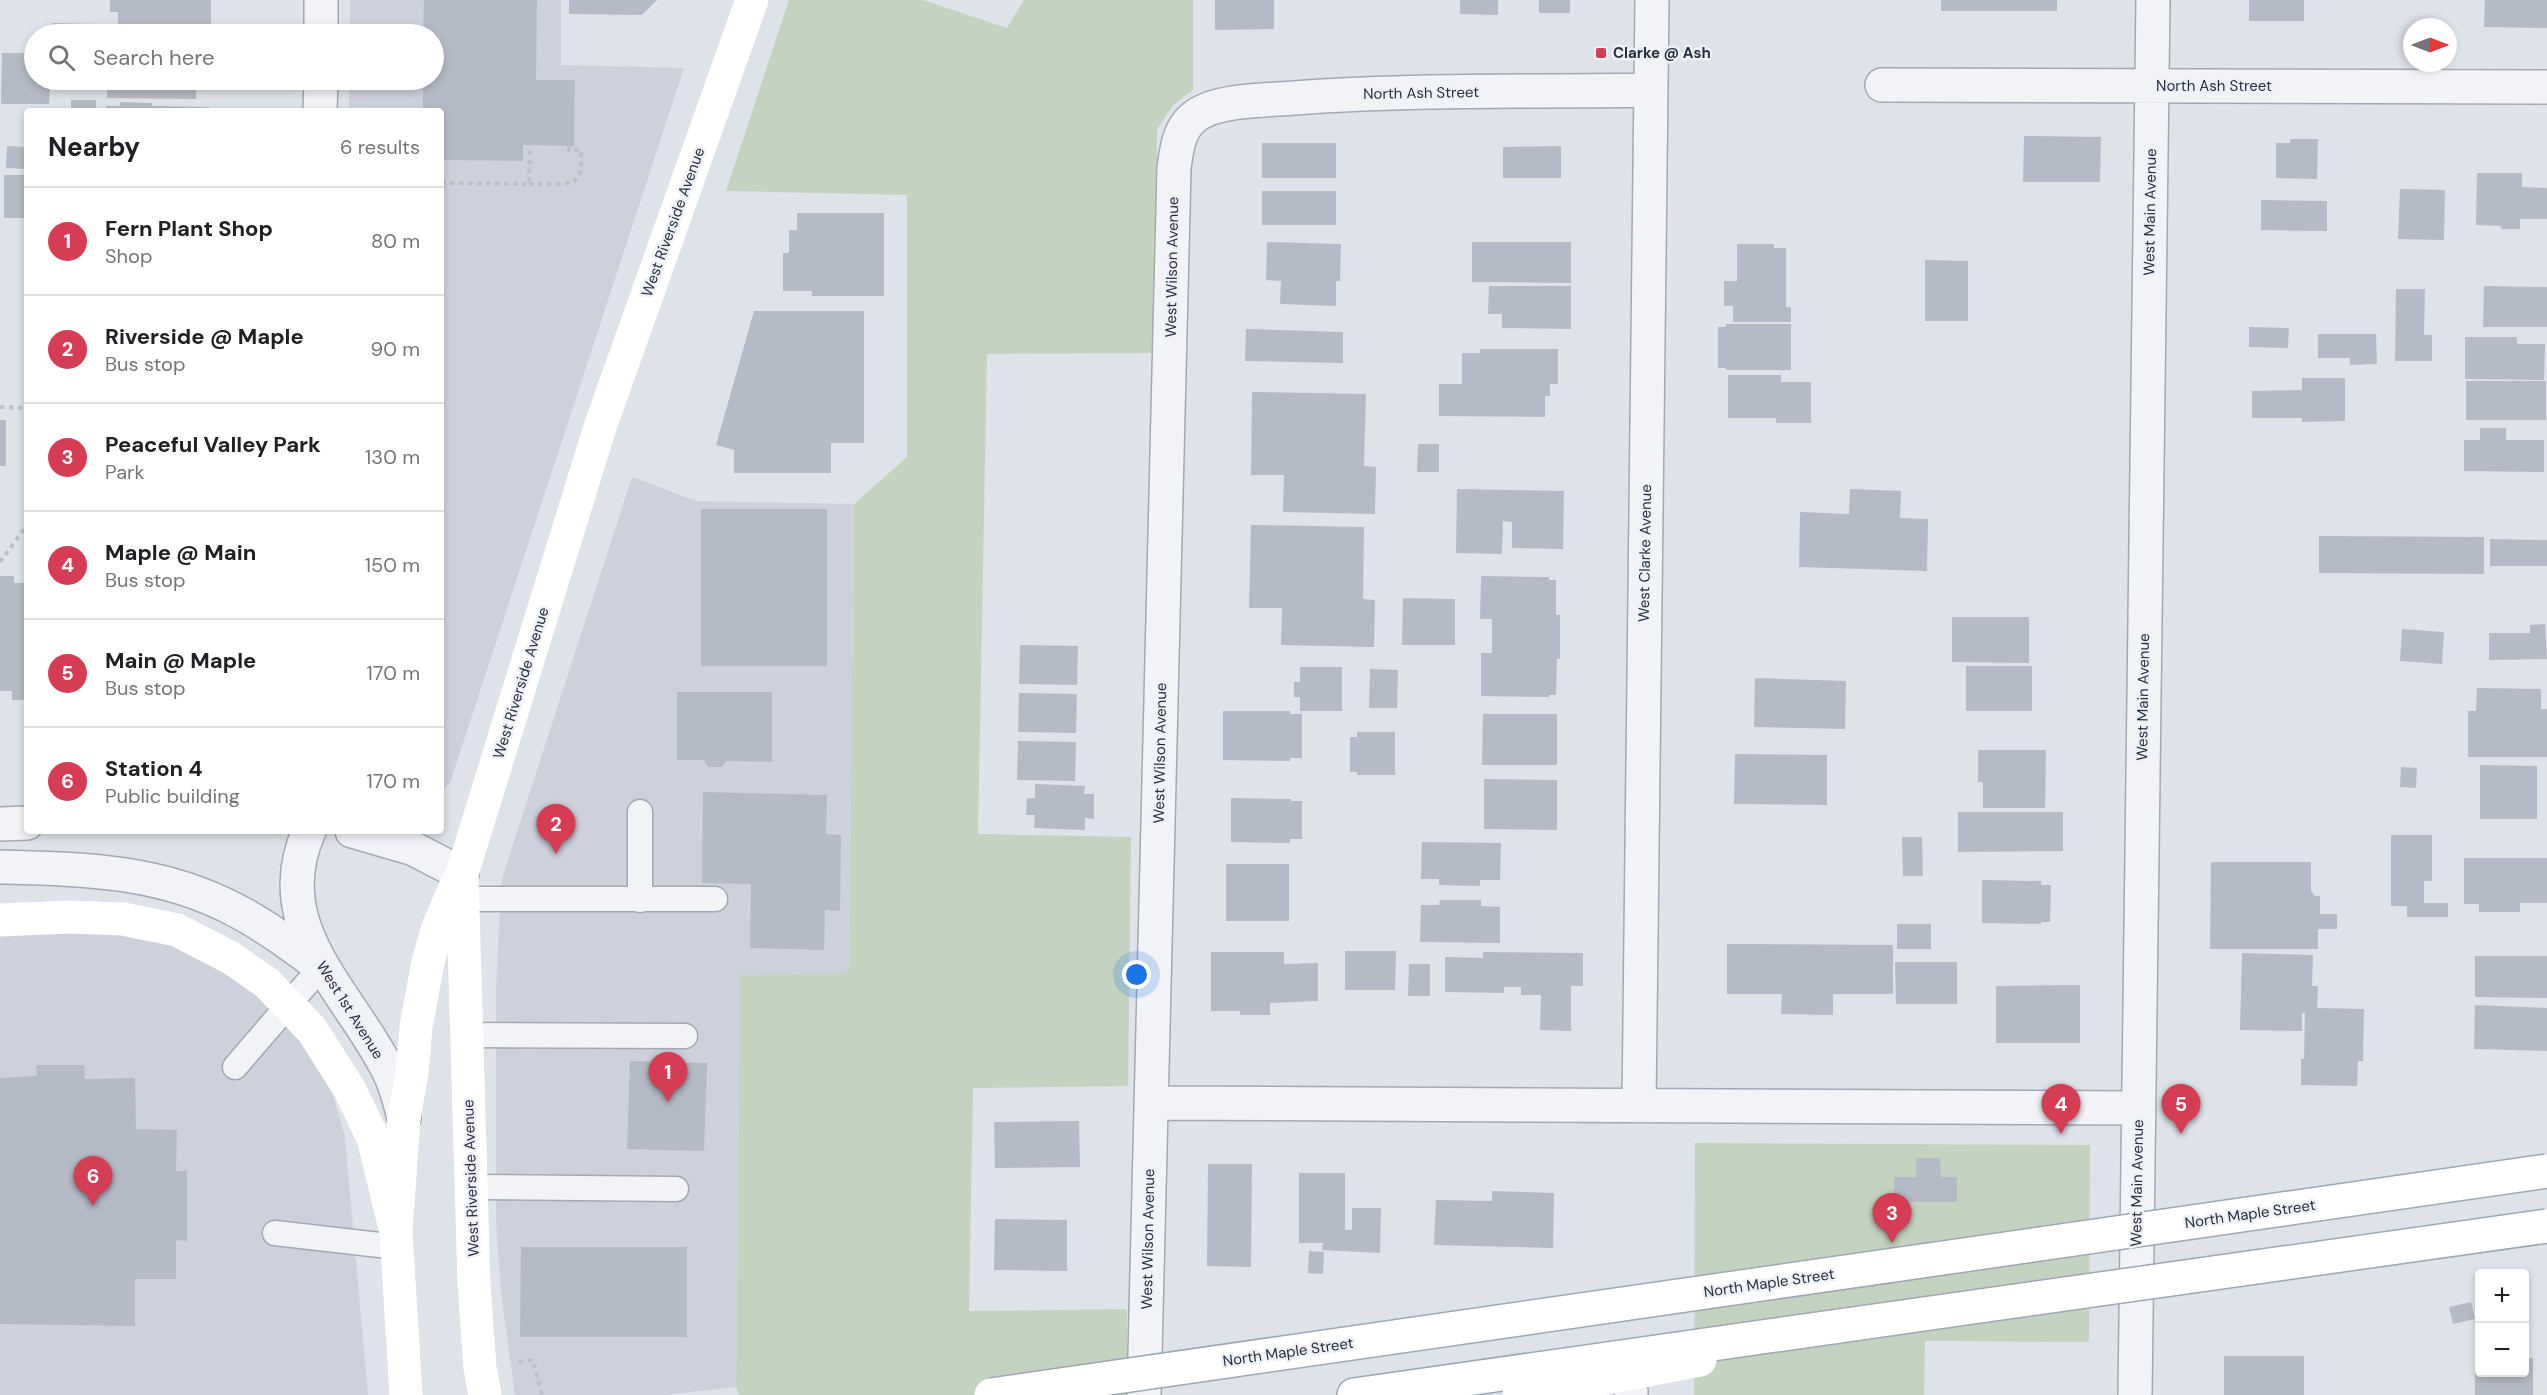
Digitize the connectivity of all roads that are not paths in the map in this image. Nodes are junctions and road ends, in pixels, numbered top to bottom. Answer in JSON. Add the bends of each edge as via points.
{"nodes":[{"id":1,"x":321,"y":0,"type":"edge"},
{"id":2,"x":752,"y":0,"type":"edge"},
{"id":3,"x":1652,"y":0,"type":"edge"},
{"id":4,"x":2153,"y":0,"type":"edge"},
{"id":5,"x":321,"y":24,"type":"edge"},
{"id":6,"x":1882,"y":85,"type":"dead end"},
{"id":7,"x":2152,"y":86,"type":"junction"},
{"id":8,"x":2547,"y":87,"type":"edge"},
{"id":9,"x":321,"y":90,"type":"edge"},
{"id":10,"x":1651,"y":90,"type":"junction"},
{"id":11,"x":320,"y":108,"type":"edge"},
{"id":12,"x":1194,"y":117,"type":"joint"},
{"id":13,"x":640,"y":812,"type":"dead end"},
{"id":14,"x":24,"y":823,"type":"edge"},
{"id":15,"x":0,"y":824,"type":"edge"},
{"id":16,"x":308,"y":834,"type":"edge"},
{"id":17,"x":362,"y":834,"type":"edge"},
{"id":18,"x":0,"y":867,"type":"edge"},
{"id":19,"x":462,"y":886,"type":"junction"},
{"id":20,"x":715,"y":899,"type":"dead end"},
{"id":21,"x":640,"y":900,"type":"junction"},
{"id":22,"x":0,"y":920,"type":"edge"},
{"id":23,"x":321,"y":967,"type":"junction"},
{"id":24,"x":289,"y":1004,"type":"junction"},
{"id":25,"x":466,"y":1035,"type":"junction"},
{"id":26,"x":685,"y":1036,"type":"dead end"},
{"id":27,"x":235,"y":1067,"type":"dead end"},
{"id":28,"x":1151,"y":1103,"type":"junction"},
{"id":29,"x":1639,"y":1105,"type":"junction"},
{"id":30,"x":2138,"y":1108,"type":"junction"},
{"id":31,"x":404,"y":1118,"type":"junction"},
{"id":32,"x":2547,"y":1171,"type":"edge"},
{"id":33,"x":472,"y":1187,"type":"junction"},
{"id":34,"x":676,"y":1189,"type":"dead end"},
{"id":35,"x":2547,"y":1226,"type":"edge"},
{"id":36,"x":275,"y":1233,"type":"dead end"},
{"id":37,"x":397,"y":1240,"type":"junction"},
{"id":38,"x":1987,"y":1305,"type":"junction"},
{"id":39,"x":406,"y":1395,"type":"edge"},
{"id":40,"x":485,"y":1395,"type":"edge"},
{"id":41,"x":991,"y":1395,"type":"edge"},
{"id":42,"x":1144,"y":1395,"type":"edge"},
{"id":43,"x":1354,"y":1395,"type":"edge"},
{"id":44,"x":1519,"y":1395,"type":"edge"},
{"id":45,"x":2135,"y":1395,"type":"edge"}],
"edges":[{"from":1,"to":5,"type":"street"},
{"from":2,"to":19,"type":"main road","name":"West Riverside Avenue","via":[[600,427]]},
{"from":3,"to":10,"type":"street","name":"West Clarke Avenue"},
{"from":4,"to":7,"type":"street","name":"West Main Avenue"},
{"from":6,"to":7,"type":"street","name":"North Ash Street"},
{"from":7,"to":8,"type":"street","name":"North Ash Street"},
{"from":7,"to":30,"type":"street","name":"West Main Avenue"},
{"from":9,"to":11,"type":"street"},
{"from":10,"to":12,"type":"street","name":"North Ash Street","via":[[1347,94],[1218,106]]},
{"from":10,"to":29,"type":"street","name":"West Clarke Avenue"},
{"from":12,"to":28,"type":"street","name":"West Wilson Avenue","via":[[1178,137],[1174,168]]},
{"from":13,"to":21,"type":"lane"},
{"from":14,"to":15,"type":"street"},
{"from":16,"to":23,"type":"street","name":"West 1st Avenue","via":[[296,880],[300,916]]},
{"from":17,"to":19,"type":"street","via":[[414,849]]},
{"from":18,"to":23,"type":"street","via":[[115,872],[160,881],[236,910]]},
{"from":19,"to":21,"type":"lane"},
{"from":19,"to":25,"type":"main road","name":"West Riverside Avenue"},
{"from":19,"to":31,"type":"main road","name":"West 1st Avenue","via":[[437,930],[428,962]]},
{"from":20,"to":21,"type":"lane"},
{"from":22,"to":24,"type":"main road","via":[[123,919],[177,930],[231,958],[267,982]]},
{"from":23,"to":24,"type":"lane"},
{"from":23,"to":31,"type":"street","name":"West 1st Avenue","via":[[389,1071]]},
{"from":24,"to":27,"type":"lane"},
{"from":24,"to":37,"type":"main road","via":[[312,1029],[365,1122],[383,1173]]},
{"from":25,"to":26,"type":"lane"},
{"from":25,"to":33,"type":"main road","name":"West Riverside Avenue"},
{"from":28,"to":29,"type":"street"},
{"from":28,"to":42,"type":"street","name":"West Wilson Avenue"},
{"from":29,"to":30,"type":"street"},
{"from":30,"to":45,"type":"street","name":"West Main Avenue"},
{"from":31,"to":37,"type":"main road","name":"West 1st Avenue"},
{"from":32,"to":41,"type":"main road","name":"North Maple Street","bridge":true},
{"from":33,"to":34,"type":"lane"},
{"from":33,"to":40,"type":"main road","name":"West Riverside Avenue","via":[[475,1296]]},
{"from":35,"to":38,"type":"main road","bridge":true},
{"from":36,"to":37,"type":"lane"},
{"from":37,"to":39,"type":"main road","name":"West 1st Avenue"},
{"from":38,"to":43,"type":"main road"},
{"from":38,"to":44,"type":"main road"}]}
